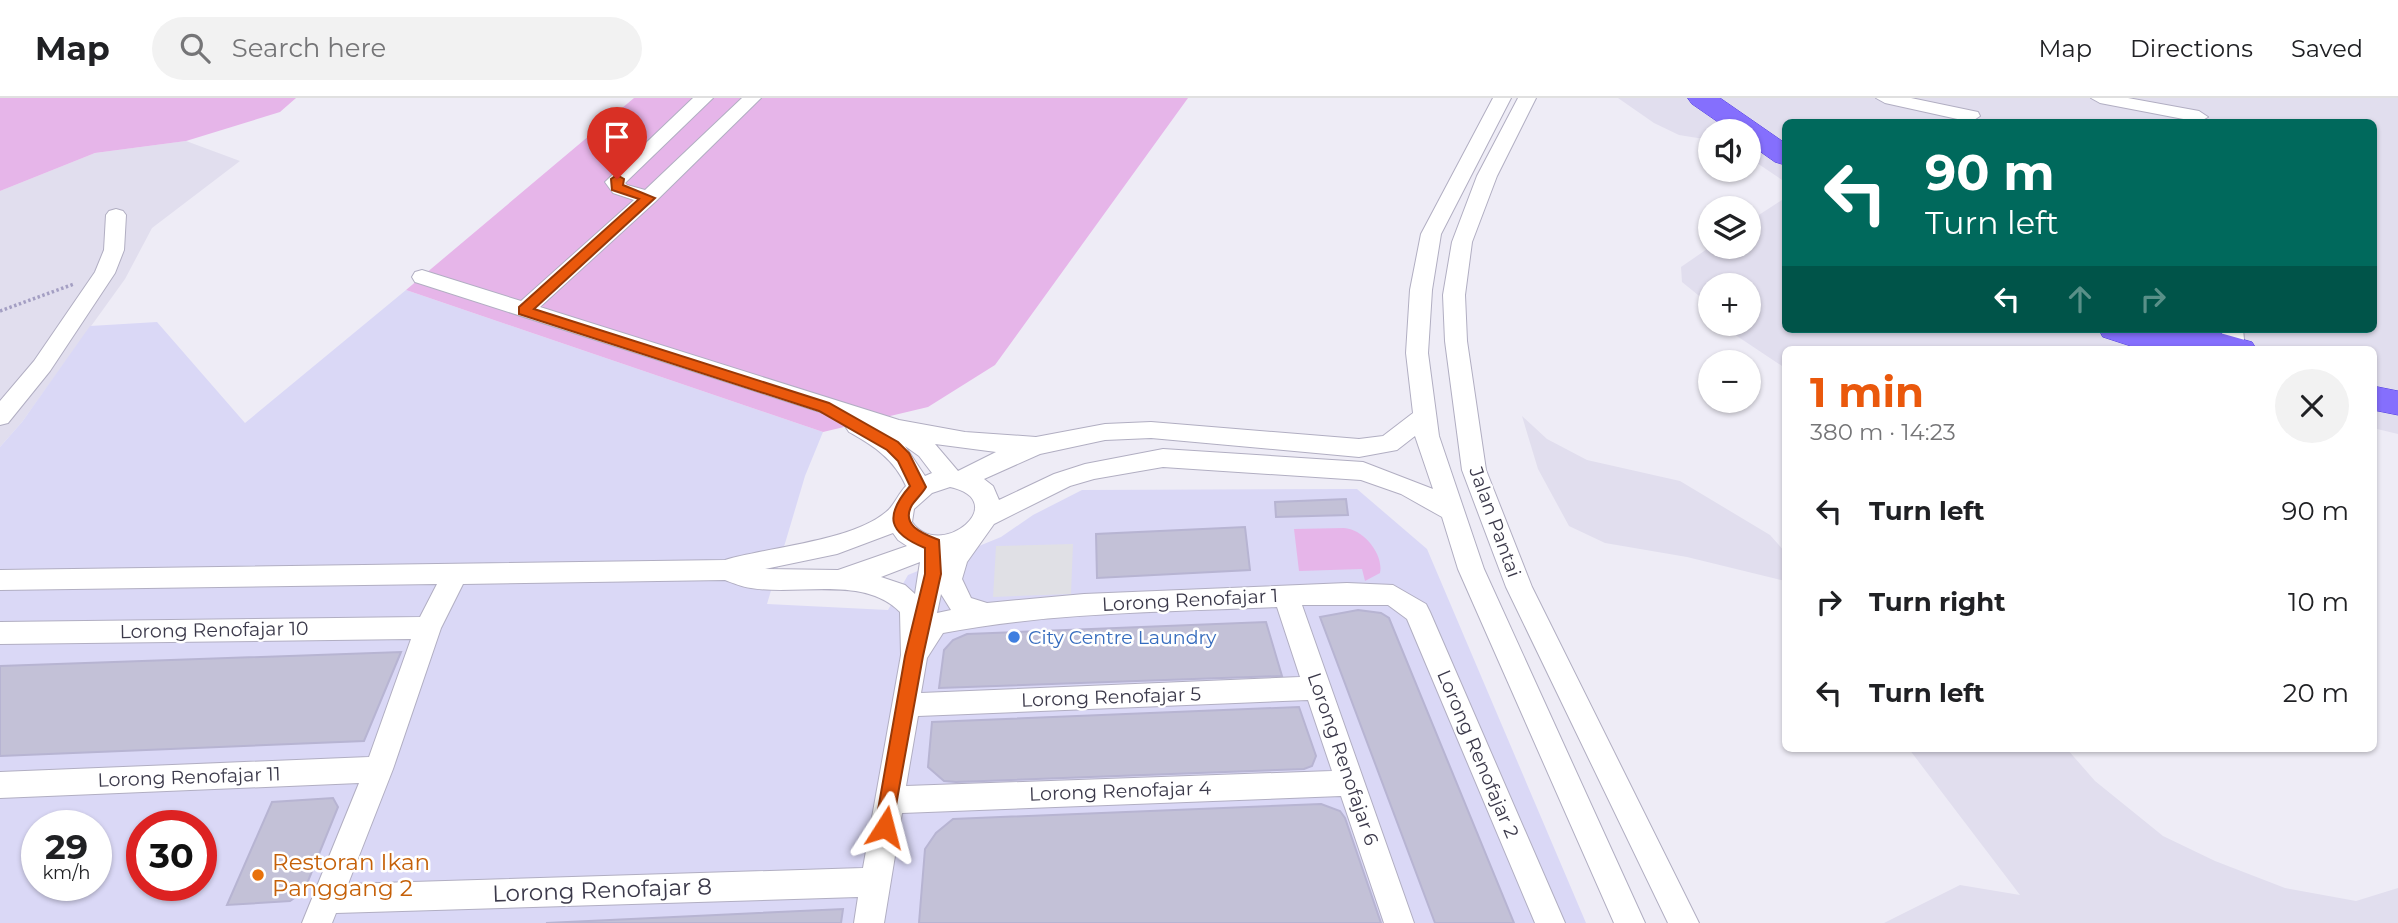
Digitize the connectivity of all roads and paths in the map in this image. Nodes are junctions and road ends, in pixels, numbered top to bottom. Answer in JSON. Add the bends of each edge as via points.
{"nodes":[{"id":1,"x":704,"y":98,"type":"edge"},
{"id":2,"x":752,"y":98,"type":"edge"},
{"id":3,"x":1502,"y":98,"type":"edge"},
{"id":4,"x":1527,"y":98,"type":"edge"},
{"id":5,"x":1702,"y":98,"type":"edge"},
{"id":6,"x":1729,"y":98,"type":"edge"},
{"id":7,"x":1885,"y":98,"type":"edge"},
{"id":8,"x":2100,"y":98,"type":"edge"},
{"id":9,"x":2195,"y":98,"type":"edge"},
{"id":10,"x":1971,"y":112,"type":"edge"},
{"id":11,"x":2194,"y":119,"type":"edge"},
{"id":12,"x":2199,"y":119,"type":"edge"},
{"id":13,"x":1782,"y":134,"type":"edge"},
{"id":14,"x":1782,"y":154,"type":"edge"},
{"id":15,"x":648,"y":198,"type":"junction"},
{"id":16,"x":116,"y":215,"type":"dead end"},
{"id":17,"x":104,"y":273,"type":"junction"},
{"id":18,"x":422,"y":277,"type":"dead end"},
{"id":19,"x":523,"y":310,"type":"junction"},
{"id":20,"x":0,"y":311,"type":"edge"},
{"id":21,"x":2127,"y":333,"type":"edge"},
{"id":22,"x":2186,"y":333,"type":"edge"},
{"id":23,"x":2236,"y":343,"type":"edge"},
{"id":24,"x":2167,"y":346,"type":"edge"},
{"id":25,"x":2377,"y":380,"type":"edge"},
{"id":26,"x":2398,"y":384,"type":"edge"},
{"id":27,"x":2377,"y":399,"type":"edge"},
{"id":28,"x":2398,"y":403,"type":"edge"},
{"id":29,"x":824,"y":407,"type":"junction"},
{"id":30,"x":1425,"y":416,"type":"junction"},
{"id":31,"x":0,"y":417,"type":"edge"},
{"id":32,"x":898,"y":428,"type":"junction"},
{"id":33,"x":1036,"y":446,"type":"junction"},
{"id":34,"x":956,"y":478,"type":"junction"},
{"id":35,"x":918,"y":487,"type":"junction"},
{"id":36,"x":1453,"y":512,"type":"junction"},
{"id":37,"x":900,"y":516,"type":"junction"},
{"id":38,"x":987,"y":517,"type":"junction"},
{"id":39,"x":969,"y":538,"type":"junction"},
{"id":40,"x":933,"y":545,"type":"junction"},
{"id":41,"x":725,"y":570,"type":"junction"},
{"id":42,"x":454,"y":575,"type":"junction"},
{"id":43,"x":0,"y":579,"type":"edge"},
{"id":44,"x":833,"y":581,"type":"junction"},
{"id":45,"x":1393,"y":595,"type":"joint"},
{"id":46,"x":1286,"y":596,"type":"junction"},
{"id":47,"x":988,"y":614,"type":"junction"},
{"id":48,"x":428,"y":628,"type":"junction"},
{"id":49,"x":0,"y":633,"type":"edge"},
{"id":50,"x":914,"y":656,"type":"junction"},
{"id":51,"x":1318,"y":688,"type":"junction"},
{"id":52,"x":905,"y":705,"type":"junction"},
{"id":53,"x":379,"y":769,"type":"junction"},
{"id":54,"x":1350,"y":783,"type":"junction"},
{"id":55,"x":0,"y":785,"type":"edge"},
{"id":56,"x":889,"y":800,"type":"junction"},
{"id":57,"x":876,"y":882,"type":"junction"},
{"id":58,"x":322,"y":911,"type":"edge"},
{"id":59,"x":869,"y":923,"type":"edge"},
{"id":60,"x":1399,"y":923,"type":"edge"},
{"id":61,"x":1550,"y":923,"type":"edge"},
{"id":62,"x":1630,"y":923,"type":"edge"},
{"id":63,"x":1684,"y":923,"type":"edge"}],
"edges":[{"from":1,"to":15,"type":"street","via":[[615,182],[620,189]]},
{"from":2,"to":15,"type":"street"},
{"from":3,"to":30,"type":"street","name":"Jalan Pantai","via":[[1431,233],[1417,353]]},
{"from":4,"to":63,"type":"street","name":"Jalan Pantai","via":[[1462,242],[1454,295],[1474,470],[1518,587]]},
{"from":5,"to":14,"type":"highway"},
{"from":6,"to":13,"type":"highway"},
{"from":7,"to":10,"type":"street"},
{"from":8,"to":11,"type":"street"},
{"from":9,"to":12,"type":"street"},
{"from":15,"to":19,"type":"street"},
{"from":16,"to":17,"type":"street","via":[[114,250]]},
{"from":17,"to":20,"type":"path"},
{"from":17,"to":31,"type":"street","via":[[56,346]]},
{"from":18,"to":19,"type":"street"},
{"from":19,"to":29,"type":"street"},
{"from":21,"to":24,"type":"highway"},
{"from":22,"to":23,"type":"highway"},
{"from":25,"to":26,"type":"highway"},
{"from":27,"to":28,"type":"highway"},
{"from":29,"to":32,"type":"street"},
{"from":29,"to":35,"type":"street","via":[[892,446],[904,457]]},
{"from":30,"to":33,"type":"street","via":[[1389,444],[1372,447],[1151,430],[1093,433]]},
{"from":30,"to":36,"type":"street","name":"Jalan Pantai","via":[[1427,436]]},
{"from":32,"to":33,"type":"street","via":[[965,441]]},
{"from":32,"to":34,"type":"street"},
{"from":33,"to":34,"type":"street"},
{"from":34,"to":35,"type":"street","via":[[932,480]]},
{"from":34,"to":38,"type":"street","via":[[985,494]]},
{"from":35,"to":37,"type":"street","via":[[906,499]]},
{"from":36,"to":38,"type":"street","via":[[1410,488],[1363,471],[1163,458],[1062,480]]},
{"from":36,"to":62,"type":"street","name":"Jalan Pantai","via":[[1471,569]]},
{"from":37,"to":40,"type":"street","via":[[910,535]]},
{"from":37,"to":41,"type":"street","via":[[857,540],[756,559]]},
{"from":38,"to":39,"type":"street"},
{"from":39,"to":40,"type":"street"},
{"from":39,"to":47,"type":"street","via":[[950,568],[951,588],[962,606]]},
{"from":40,"to":44,"type":"street","via":[[900,561]]},
{"from":40,"to":50,"type":"street","via":[[933,574]]},
{"from":41,"to":42,"type":"street"},
{"from":41,"to":44,"type":"street","via":[[752,578]]},
{"from":42,"to":43,"type":"street"},
{"from":42,"to":48,"type":"street"},
{"from":44,"to":50,"type":"street","via":[[875,585],[908,602],[914,616]]},
{"from":45,"to":46,"type":"street","name":"Lorong Renofajar 1"},
{"from":45,"to":61,"type":"street","name":"Lorong Renofajar 2","via":[[1417,612]]},
{"from":46,"to":47,"type":"street","name":"Lorong Renofajar 1"},
{"from":46,"to":51,"type":"street","name":"Lorong Renofajar 6"},
{"from":47,"to":50,"type":"street","name":"Lorong Renofajar 1","via":[[935,624]]},
{"from":48,"to":49,"type":"street","name":"Lorong Renofajar 10"},
{"from":48,"to":53,"type":"street"},
{"from":50,"to":52,"type":"street"},
{"from":51,"to":52,"type":"street","name":"Lorong Renofajar 5"},
{"from":51,"to":54,"type":"street","name":"Lorong Renofajar 6"},
{"from":52,"to":56,"type":"street"},
{"from":53,"to":55,"type":"street","name":"Lorong Renofajar 11"},
{"from":53,"to":58,"type":"street"},
{"from":54,"to":56,"type":"street","name":"Lorong Renofajar 4"},
{"from":54,"to":60,"type":"street","name":"Lorong Renofajar 6"},
{"from":56,"to":57,"type":"street"},
{"from":57,"to":58,"type":"street","name":"Lorong Renofajar 8"},
{"from":57,"to":59,"type":"street"}]}
